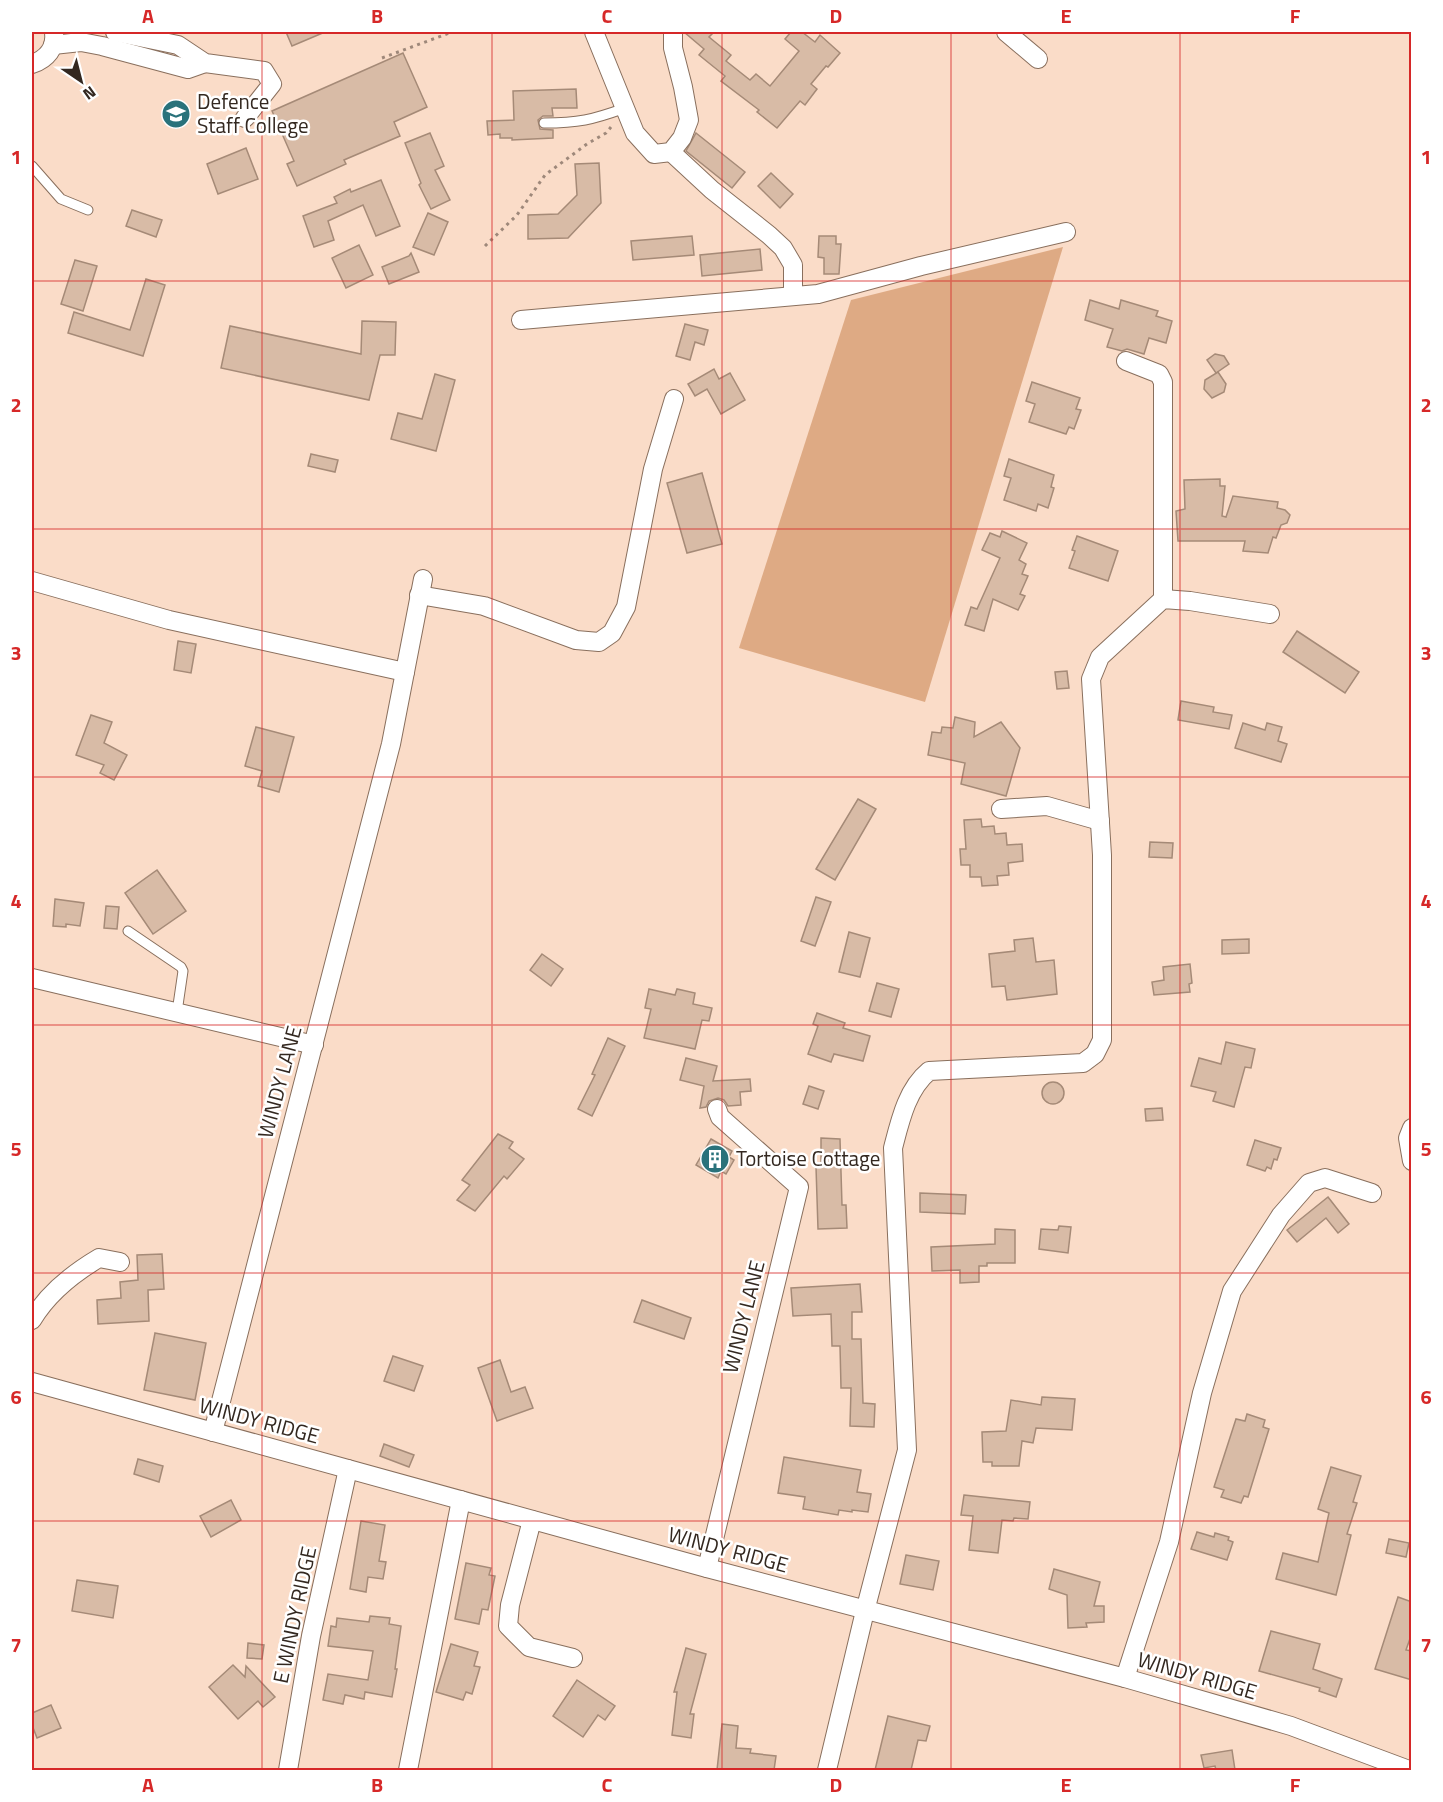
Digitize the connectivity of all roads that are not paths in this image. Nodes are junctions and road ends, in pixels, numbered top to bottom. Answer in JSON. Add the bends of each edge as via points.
{"nodes":[{"id":1,"x":115,"y":32,"type":"edge"},
{"id":2,"x":594,"y":32,"type":"edge"},
{"id":3,"x":673,"y":32,"type":"edge"},
{"id":4,"x":1006,"y":32,"type":"edge"},
{"id":5,"x":54,"y":38,"type":"edge"},
{"id":6,"x":183,"y":38,"type":"edge"},
{"id":7,"x":1038,"y":59,"type":"dead end"},
{"id":8,"x":205,"y":63,"type":"junction"},
{"id":9,"x":32,"y":64,"type":"edge"},
{"id":10,"x":625,"y":108,"type":"junction"},
{"id":11,"x":245,"y":118,"type":"dead end"},
{"id":12,"x":544,"y":123,"type":"dead end"},
{"id":13,"x":670,"y":152,"type":"junction"},
{"id":14,"x":32,"y":166,"type":"edge"},
{"id":15,"x":88,"y":210,"type":"dead end"},
{"id":16,"x":1066,"y":232,"type":"dead end"},
{"id":17,"x":793,"y":296,"type":"junction"},
{"id":18,"x":521,"y":320,"type":"dead end"},
{"id":19,"x":1126,"y":361,"type":"dead end"},
{"id":20,"x":674,"y":399,"type":"dead end"},
{"id":21,"x":32,"y":581,"type":"edge"},
{"id":22,"x":1163,"y":599,"type":"junction"},
{"id":23,"x":1270,"y":614,"type":"dead end"},
{"id":24,"x":405,"y":672,"type":"junction"},
{"id":25,"x":1001,"y":809,"type":"dead end"},
{"id":26,"x":1100,"y":821,"type":"junction"},
{"id":27,"x":128,"y":931,"type":"dead end"},
{"id":28,"x":32,"y":978,"type":"edge"},
{"id":29,"x":177,"y":1012,"type":"junction"},
{"id":30,"x":314,"y":1045,"type":"junction"},
{"id":31,"x":717,"y":1109,"type":"dead end"},
{"id":32,"x":1412,"y":1128,"type":"edge"},
{"id":33,"x":1412,"y":1161,"type":"edge"},
{"id":34,"x":1372,"y":1193,"type":"dead end"},
{"id":35,"x":120,"y":1262,"type":"dead end"},
{"id":36,"x":32,"y":1320,"type":"edge"},
{"id":37,"x":32,"y":1382,"type":"edge"},
{"id":38,"x":213,"y":1432,"type":"junction"},
{"id":39,"x":348,"y":1469,"type":"junction"},
{"id":40,"x":461,"y":1500,"type":"junction"},
{"id":41,"x":532,"y":1520,"type":"junction"},
{"id":42,"x":707,"y":1568,"type":"junction"},
{"id":43,"x":865,"y":1611,"type":"junction"},
{"id":44,"x":573,"y":1658,"type":"dead end"},
{"id":45,"x":1125,"y":1678,"type":"junction"},
{"id":46,"x":288,"y":1770,"type":"edge"},
{"id":47,"x":408,"y":1770,"type":"edge"},
{"id":48,"x":827,"y":1770,"type":"edge"},
{"id":49,"x":1409,"y":1770,"type":"edge"}],
"edges":[{"from":1,"to":6,"type":"street"},
{"from":2,"to":10,"type":"street"},
{"from":3,"to":13,"type":"street","via":[[689,120],[682,138]]},
{"from":4,"to":7,"type":"street"},
{"from":5,"to":8,"type":"street","via":[[102,46],[188,69]]},
{"from":5,"to":9,"type":"street","via":[[46,57]]},
{"from":6,"to":8,"type":"street"},
{"from":8,"to":11,"type":"street","via":[[264,71],[272,84]]},
{"from":10,"to":12,"type":"lane","via":[[582,122]]},
{"from":10,"to":13,"type":"street","via":[[635,133],[654,154]]},
{"from":13,"to":17,"type":"street","via":[[783,248],[793,265]]},
{"from":14,"to":15,"type":"lane","via":[[61,199]]},
{"from":16,"to":17,"type":"street","via":[[818,294]]},
{"from":17,"to":18,"type":"street"},
{"from":19,"to":22,"type":"street","via":[[1159,374],[1163,382]]},
{"from":20,"to":24,"type":"street","name":"WINDY LANE","via":[[653,469],[626,607],[612,633],[599,642],[576,640],[421,587]]},
{"from":21,"to":24,"type":"street","via":[[169,620]]},
{"from":22,"to":23,"type":"street"},
{"from":22,"to":26,"type":"street","via":[[1100,657],[1091,679]]},
{"from":24,"to":30,"type":"street","name":"WINDY LANE","via":[[391,744]]},
{"from":25,"to":26,"type":"street","via":[[1047,806]]},
{"from":26,"to":43,"type":"street","via":[[1102,1040],[1095,1054],[1083,1063],[929,1071],[918,1080],[900,1119],[893,1148],[908,1450]]},
{"from":27,"to":29,"type":"lane","via":[[183,971]]},
{"from":28,"to":29,"type":"street"},
{"from":29,"to":30,"type":"street"},
{"from":30,"to":38,"type":"street","name":"WINDY LANE"},
{"from":31,"to":42,"type":"street","name":"WINDY LANE","via":[[720,1117],[799,1187]]},
{"from":32,"to":33,"type":"street","via":[[1408,1138]]},
{"from":34,"to":45,"type":"street","via":[[1325,1178],[1309,1183],[1281,1215],[1232,1291],[1202,1393],[1169,1542]]},
{"from":35,"to":36,"type":"street","via":[[99,1258],[83,1267],[41,1305]]},
{"from":37,"to":38,"type":"street","name":"WINDY RIDGE"},
{"from":38,"to":39,"type":"street","name":"WINDY RIDGE"},
{"from":39,"to":40,"type":"street","name":"WINDY RIDGE"},
{"from":39,"to":46,"type":"street","name":"E WINDY RIDGE","via":[[311,1636]]},
{"from":40,"to":41,"type":"street","name":"WINDY RIDGE"},
{"from":40,"to":47,"type":"street"},
{"from":41,"to":42,"type":"street","name":"WINDY RIDGE"},
{"from":41,"to":44,"type":"street","via":[[508,1626],[529,1647]]},
{"from":42,"to":43,"type":"street","name":"WINDY RIDGE"},
{"from":43,"to":45,"type":"street","name":"WINDY RIDGE"},
{"from":43,"to":48,"type":"street"},
{"from":45,"to":49,"type":"street","name":"WINDY RIDGE","via":[[1292,1726]]}]}
